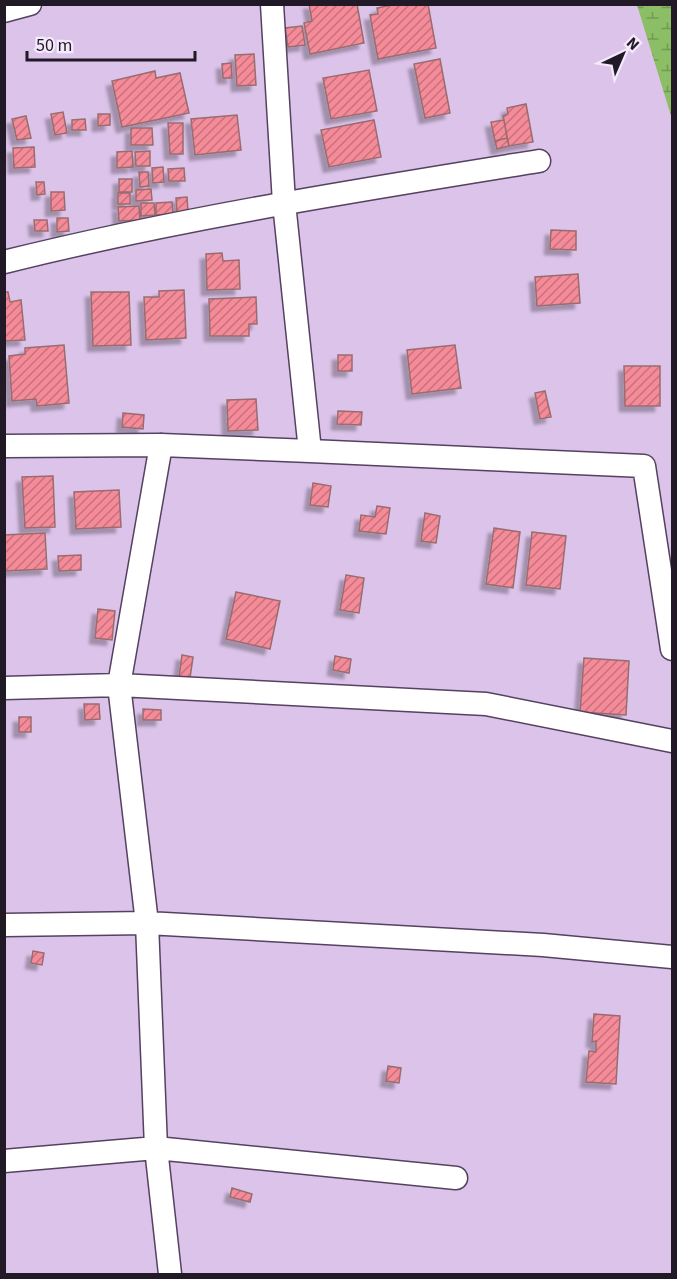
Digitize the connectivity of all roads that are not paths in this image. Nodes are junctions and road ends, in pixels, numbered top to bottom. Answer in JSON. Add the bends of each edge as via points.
{"nodes":[{"id":1,"x":30,"y":4,"type":"edge"},
{"id":2,"x":272,"y":4,"type":"edge"},
{"id":3,"x":4,"y":11,"type":"edge"},
{"id":4,"x":539,"y":161,"type":"dead end"},
{"id":5,"x":284,"y":202,"type":"junction"},
{"id":6,"x":4,"y":262,"type":"edge"},
{"id":7,"x":161,"y":444,"type":"junction"},
{"id":8,"x":4,"y":446,"type":"edge"},
{"id":9,"x":310,"y":451,"type":"junction"},
{"id":10,"x":672,"y":650,"type":"edge"},
{"id":11,"x":119,"y":685,"type":"junction"},
{"id":12,"x":4,"y":688,"type":"edge"},
{"id":13,"x":672,"y":741,"type":"edge"},
{"id":14,"x":147,"y":923,"type":"junction"},
{"id":15,"x":4,"y":925,"type":"edge"},
{"id":16,"x":672,"y":957,"type":"edge"},
{"id":17,"x":156,"y":1148,"type":"junction"},
{"id":18,"x":4,"y":1161,"type":"edge"},
{"id":19,"x":456,"y":1178,"type":"dead end"},
{"id":20,"x":170,"y":1275,"type":"edge"}],
"edges":[{"from":1,"to":3,"type":"street"},
{"from":2,"to":5,"type":"street"},
{"from":4,"to":5,"type":"street"},
{"from":5,"to":6,"type":"street"},
{"from":5,"to":9,"type":"street"},
{"from":7,"to":8,"type":"street"},
{"from":7,"to":9,"type":"street"},
{"from":7,"to":11,"type":"street"},
{"from":9,"to":10,"type":"street","via":[[644,466]]},
{"from":11,"to":12,"type":"street"},
{"from":11,"to":13,"type":"street","via":[[486,704]]},
{"from":11,"to":14,"type":"street"},
{"from":14,"to":15,"type":"street"},
{"from":14,"to":16,"type":"street","via":[[543,945]]},
{"from":14,"to":17,"type":"street"},
{"from":17,"to":18,"type":"street"},
{"from":17,"to":19,"type":"street"},
{"from":17,"to":20,"type":"street"}]}
